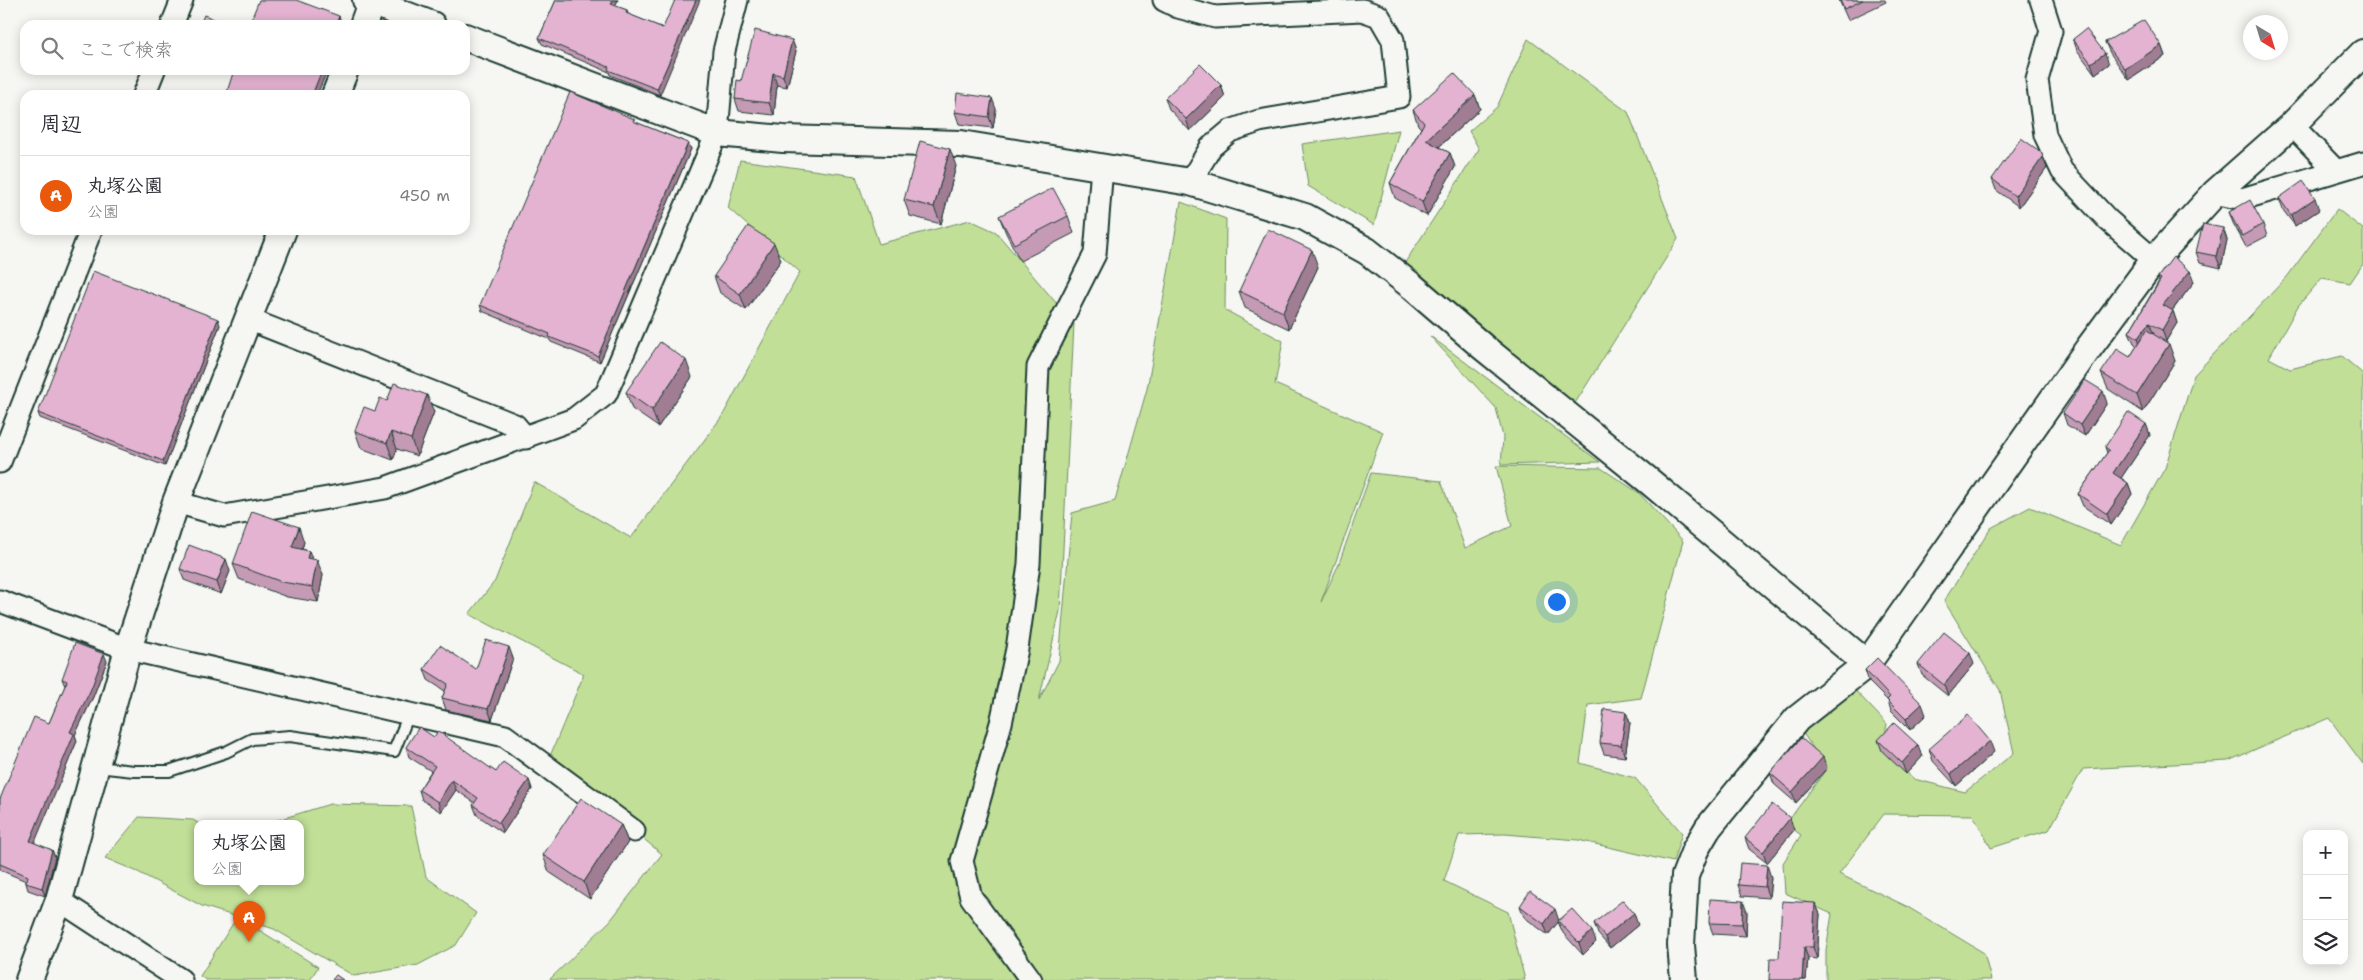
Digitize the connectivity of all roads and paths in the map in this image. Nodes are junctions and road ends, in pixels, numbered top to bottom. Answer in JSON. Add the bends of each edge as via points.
{"nodes":[{"id":1,"x":182,"y":0,"type":"edge"},
{"id":2,"x":737,"y":0,"type":"edge"},
{"id":3,"x":1164,"y":0,"type":"edge"},
{"id":4,"x":2042,"y":0,"type":"edge"},
{"id":5,"x":368,"y":7,"type":"edge"},
{"id":6,"x":174,"y":20,"type":"edge"},
{"id":7,"x":414,"y":20,"type":"edge"},
{"id":8,"x":470,"y":40,"type":"edge"},
{"id":9,"x":2363,"y":53,"type":"edge"},
{"id":10,"x":152,"y":75,"type":"edge"},
{"id":11,"x":343,"y":75,"type":"edge"},
{"id":12,"x":146,"y":90,"type":"edge"},
{"id":13,"x":337,"y":90,"type":"edge"},
{"id":14,"x":2292,"y":125,"type":"junction"},
{"id":15,"x":717,"y":133,"type":"junction"},
{"id":16,"x":2363,"y":163,"type":"edge"},
{"id":17,"x":1102,"y":167,"type":"junction"},
{"id":18,"x":2335,"y":170,"type":"junction"},
{"id":19,"x":1190,"y":182,"type":"junction"},
{"id":20,"x":2215,"y":193,"type":"junction"},
{"id":21,"x":89,"y":235,"type":"edge"},
{"id":22,"x":281,"y":235,"type":"edge"},
{"id":23,"x":2154,"y":260,"type":"junction"},
{"id":24,"x":248,"y":319,"type":"junction"},
{"id":25,"x":526,"y":438,"type":"junction"},
{"id":26,"x":0,"y":462,"type":"edge"},
{"id":27,"x":176,"y":502,"type":"junction"},
{"id":28,"x":0,"y":601,"type":"edge"},
{"id":29,"x":128,"y":648,"type":"junction"},
{"id":30,"x":1867,"y":664,"type":"junction"},
{"id":31,"x":409,"y":714,"type":"junction"},
{"id":32,"x":95,"y":767,"type":"junction"},
{"id":33,"x":634,"y":831,"type":"dead end"},
{"id":34,"x":59,"y":900,"type":"junction"},
{"id":35,"x":29,"y":980,"type":"edge"},
{"id":36,"x":181,"y":980,"type":"edge"},
{"id":37,"x":1031,"y":980,"type":"edge"},
{"id":38,"x":1684,"y":980,"type":"edge"}],
"edges":[{"from":1,"to":6,"type":"street"},
{"from":2,"to":15,"type":"street","via":[[724,51]]},
{"from":3,"to":19,"type":"street","via":[[1215,17],[1362,10],[1378,16],[1393,40],[1399,98],[1259,121],[1230,131],[1212,147]]},
{"from":4,"to":23,"type":"street","via":[[2051,31],[2037,80],[2045,134],[2062,171],[2108,220]]},
{"from":5,"to":7,"type":"street"},
{"from":8,"to":15,"type":"street"},
{"from":9,"to":14,"type":"street"},
{"from":10,"to":12,"type":"street"},
{"from":11,"to":13,"type":"street"},
{"from":14,"to":18,"type":"street"},
{"from":14,"to":20,"type":"street"},
{"from":15,"to":17,"type":"street","via":[[783,139],[961,144]]},
{"from":15,"to":25,"type":"street","via":[[606,394],[574,420]]},
{"from":16,"to":18,"type":"street"},
{"from":17,"to":19,"type":"street"},
{"from":17,"to":37,"type":"street","via":[[1095,254],[1038,367],[1029,564],[1017,649],[1001,723],[962,861],[971,897]]},
{"from":18,"to":20,"type":"street","via":[[2242,199]]},
{"from":19,"to":30,"type":"street","via":[[1305,217],[1367,251]]},
{"from":20,"to":23,"type":"street"},
{"from":21,"to":26,"type":"street"},
{"from":22,"to":24,"type":"street"},
{"from":23,"to":30,"type":"street"},
{"from":24,"to":25,"type":"street","via":[[515,425]]},
{"from":24,"to":27,"type":"street"},
{"from":25,"to":27,"type":"street","via":[[385,488],[224,516]]},
{"from":27,"to":29,"type":"street"},
{"from":28,"to":29,"type":"street"},
{"from":29,"to":31,"type":"street"},
{"from":29,"to":32,"type":"street"},
{"from":30,"to":38,"type":"street","via":[[1797,719],[1708,828],[1695,850],[1685,876],[1680,945]]},
{"from":31,"to":32,"type":"lane","via":[[394,751],[290,736],[252,739],[226,752],[169,771]]},
{"from":31,"to":33,"type":"street","via":[[505,736]]},
{"from":32,"to":34,"type":"street"},
{"from":34,"to":35,"type":"street"},
{"from":34,"to":36,"type":"street"}]}
